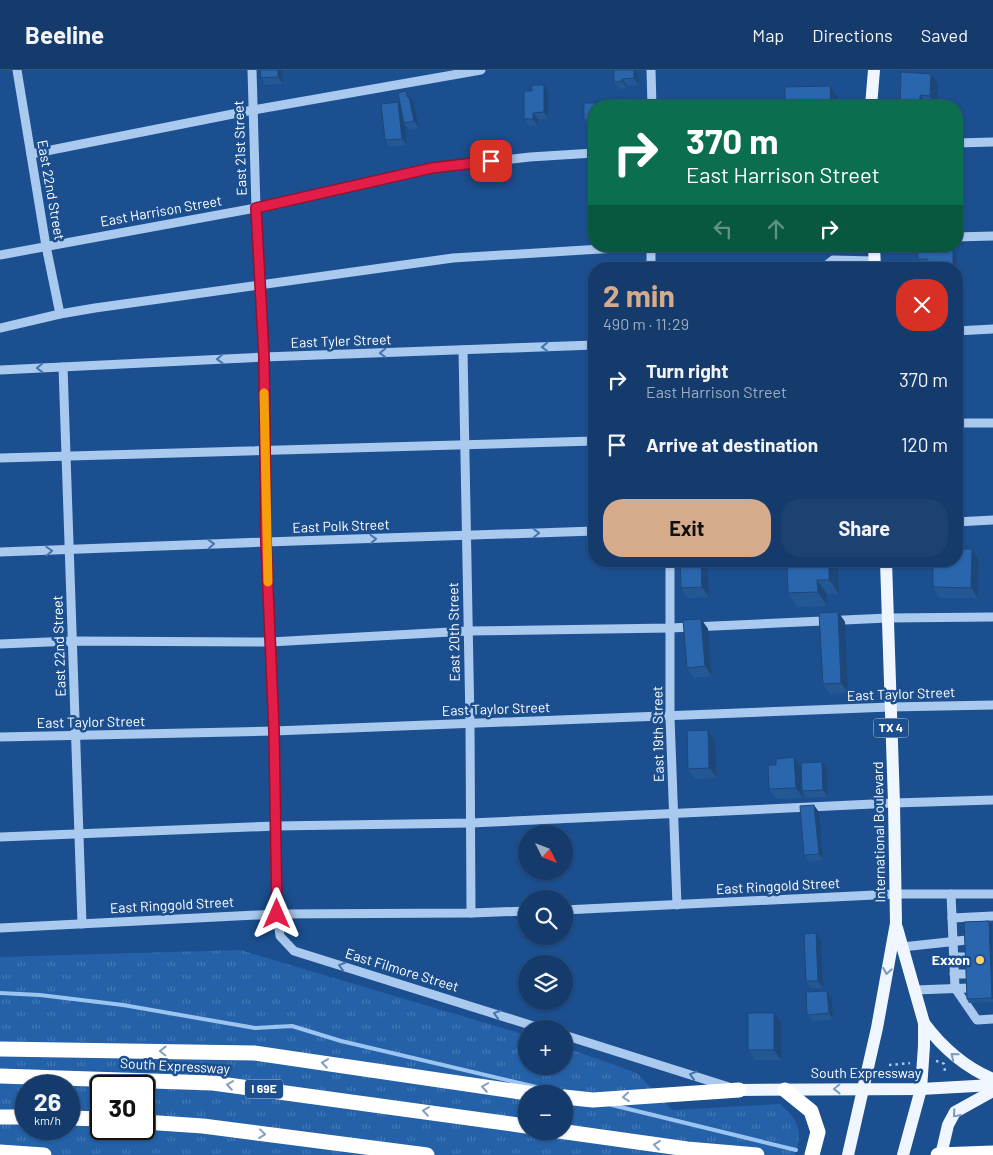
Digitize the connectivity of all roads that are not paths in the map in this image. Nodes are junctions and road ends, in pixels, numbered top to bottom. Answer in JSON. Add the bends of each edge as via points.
{"nodes":[{"id":1,"x":17,"y":70,"type":"edge"},
{"id":2,"x":252,"y":70,"type":"edge"},
{"id":3,"x":481,"y":70,"type":"edge"},
{"id":4,"x":651,"y":70,"type":"edge"},
{"id":5,"x":874,"y":70,"type":"edge"},
{"id":6,"x":652,"y":100,"type":"edge"},
{"id":7,"x":872,"y":100,"type":"edge"},
{"id":8,"x":253,"y":110,"type":"junction"},
{"id":9,"x":993,"y":142,"type":"edge"},
{"id":10,"x":963,"y":143,"type":"edge"},
{"id":11,"x":588,"y":153,"type":"edge"},
{"id":12,"x":31,"y":154,"type":"junction"},
{"id":13,"x":256,"y":208,"type":"junction"},
{"id":14,"x":993,"y":236,"type":"edge"},
{"id":15,"x":963,"y":237,"type":"edge"},
{"id":16,"x":46,"y":246,"type":"junction"},
{"id":17,"x":588,"y":250,"type":"edge"},
{"id":18,"x":0,"y":255,"type":"edge"},
{"id":19,"x":831,"y":262,"type":"edge"},
{"id":20,"x":850,"y":262,"type":"edge"},
{"id":21,"x":260,"y":285,"type":"junction"},
{"id":22,"x":60,"y":314,"type":"junction"},
{"id":23,"x":0,"y":328,"type":"edge"},
{"id":24,"x":993,"y":329,"type":"edge"},
{"id":25,"x":963,"y":331,"type":"edge"},
{"id":26,"x":588,"y":345,"type":"edge"},
{"id":27,"x":463,"y":350,"type":"junction"},
{"id":28,"x":264,"y":357,"type":"junction"},
{"id":29,"x":63,"y":367,"type":"junction"},
{"id":30,"x":0,"y":370,"type":"edge"},
{"id":31,"x":993,"y":422,"type":"edge"},
{"id":32,"x":963,"y":424,"type":"edge"},
{"id":33,"x":588,"y":441,"type":"edge"},
{"id":34,"x":465,"y":446,"type":"junction"},
{"id":35,"x":265,"y":451,"type":"junction"},
{"id":36,"x":66,"y":455,"type":"junction"},
{"id":37,"x":0,"y":458,"type":"edge"},
{"id":38,"x":993,"y":520,"type":"edge"},
{"id":39,"x":963,"y":522,"type":"edge"},
{"id":40,"x":588,"y":531,"type":"edge"},
{"id":41,"x":466,"y":535,"type":"junction"},
{"id":42,"x":266,"y":542,"type":"junction"},
{"id":43,"x":69,"y":550,"type":"junction"},
{"id":44,"x":0,"y":552,"type":"edge"},
{"id":45,"x":670,"y":567,"type":"edge"},
{"id":46,"x":886,"y":567,"type":"edge"},
{"id":47,"x":993,"y":617,"type":"edge"},
{"id":48,"x":888,"y":618,"type":"junction"},
{"id":49,"x":670,"y":628,"type":"junction"},
{"id":50,"x":468,"y":631,"type":"junction"},
{"id":51,"x":72,"y":641,"type":"junction"},
{"id":52,"x":270,"y":642,"type":"junction"},
{"id":53,"x":0,"y":644,"type":"edge"},
{"id":54,"x":993,"y":705,"type":"edge"},
{"id":55,"x":890,"y":707,"type":"junction"},
{"id":56,"x":670,"y":717,"type":"junction"},
{"id":57,"x":470,"y":723,"type":"junction"},
{"id":58,"x":274,"y":731,"type":"junction"},
{"id":59,"x":75,"y":737,"type":"junction"},
{"id":60,"x":0,"y":738,"type":"edge"},
{"id":61,"x":993,"y":800,"type":"edge"},
{"id":62,"x":894,"y":803,"type":"junction"},
{"id":63,"x":674,"y":813,"type":"junction"},
{"id":64,"x":471,"y":823,"type":"junction"},
{"id":65,"x":276,"y":826,"type":"junction"},
{"id":66,"x":79,"y":835,"type":"junction"},
{"id":67,"x":0,"y":837,"type":"edge"},
{"id":68,"x":895,"y":894,"type":"junction"},
{"id":69,"x":951,"y":894,"type":"junction"},
{"id":70,"x":993,"y":894,"type":"edge"},
{"id":71,"x":678,"y":906,"type":"junction"},
{"id":72,"x":573,"y":910,"type":"edge"},
{"id":73,"x":518,"y":911,"type":"edge"},
{"id":74,"x":471,"y":913,"type":"junction"},
{"id":75,"x":277,"y":914,"type":"junction"},
{"id":76,"x":993,"y":916,"type":"edge"},
{"id":77,"x":952,"y":918,"type":"junction"},
{"id":78,"x":896,"y":923,"type":"junction"},
{"id":79,"x":82,"y":924,"type":"junction"},
{"id":80,"x":0,"y":928,"type":"edge"},
{"id":81,"x":967,"y":940,"type":"edge"},
{"id":82,"x":953,"y":941,"type":"junction"},
{"id":83,"x":902,"y":947,"type":"junction"},
{"id":84,"x":954,"y":957,"type":"junction"},
{"id":85,"x":968,"y":957,"type":"edge"},
{"id":86,"x":954,"y":974,"type":"junction"},
{"id":87,"x":968,"y":974,"type":"edge"},
{"id":88,"x":955,"y":988,"type":"junction"},
{"id":89,"x":969,"y":988,"type":"edge"},
{"id":90,"x":915,"y":990,"type":"junction"},
{"id":91,"x":993,"y":1019,"type":"edge"},
{"id":92,"x":518,"y":1021,"type":"edge"},
{"id":93,"x":924,"y":1023,"type":"junction"},
{"id":94,"x":573,"y":1038,"type":"edge"},
{"id":95,"x":0,"y":1049,"type":"edge"},
{"id":96,"x":0,"y":1076,"type":"edge"},
{"id":97,"x":993,"y":1079,"type":"edge"},
{"id":98,"x":993,"y":1085,"type":"edge"},
{"id":99,"x":864,"y":1088,"type":"junction"},
{"id":100,"x":921,"y":1089,"type":"junction"},
{"id":101,"x":739,"y":1090,"type":"junction"},
{"id":102,"x":785,"y":1090,"type":"junction"},
{"id":103,"x":993,"y":1091,"type":"edge"},
{"id":104,"x":518,"y":1092,"type":"edge"},
{"id":105,"x":573,"y":1098,"type":"edge"},
{"id":106,"x":0,"y":1117,"type":"edge"},
{"id":107,"x":15,"y":1117,"type":"edge"},
{"id":108,"x":155,"y":1123,"type":"edge"},
{"id":109,"x":518,"y":1125,"type":"edge"},
{"id":110,"x":573,"y":1133,"type":"edge"},
{"id":111,"x":0,"y":1152,"type":"edge"},
{"id":112,"x":993,"y":1153,"type":"edge"},
{"id":113,"x":44,"y":1155,"type":"edge"},
{"id":114,"x":427,"y":1155,"type":"edge"},
{"id":115,"x":757,"y":1155,"type":"edge"},
{"id":116,"x":812,"y":1155,"type":"edge"},
{"id":117,"x":848,"y":1155,"type":"edge"},
{"id":118,"x":903,"y":1155,"type":"edge"},
{"id":119,"x":940,"y":1155,"type":"edge"}],
"edges":[{"from":1,"to":12,"type":"street","name":"East 22nd Street"},
{"from":2,"to":8,"type":"street","name":"East 21st Street"},
{"from":3,"to":8,"type":"street"},
{"from":4,"to":6,"type":"street"},
{"from":5,"to":7,"type":"main road"},
{"from":8,"to":12,"type":"street"},
{"from":8,"to":13,"type":"street","name":"East 21st Street"},
{"from":9,"to":10,"type":"street"},
{"from":11,"to":13,"type":"street","name":"East Harrison Street","via":[[432,168]]},
{"from":12,"to":16,"type":"street","name":"East 22nd Street"},
{"from":13,"to":16,"type":"street","name":"East Harrison Street"},
{"from":13,"to":21,"type":"street","name":"East 21st Street"},
{"from":14,"to":15,"type":"street"},
{"from":16,"to":18,"type":"street","name":"East Harrison Street"},
{"from":16,"to":22,"type":"street","name":"East 22nd Street"},
{"from":17,"to":21,"type":"street","via":[[453,258]]},
{"from":19,"to":20,"type":"street"},
{"from":21,"to":22,"type":"street"},
{"from":21,"to":28,"type":"street","name":"East 21st Street"},
{"from":22,"to":23,"type":"street"},
{"from":24,"to":25,"type":"street"},
{"from":26,"to":27,"type":"street","name":"East Tyler Street","one_way":true},
{"from":27,"to":28,"type":"street","name":"East Tyler Street","one_way":true},
{"from":27,"to":34,"type":"street","name":"East 20th Street"},
{"from":28,"to":29,"type":"street","name":"East Tyler Street","one_way":true},
{"from":28,"to":35,"type":"street","name":"East 21st Street"},
{"from":29,"to":30,"type":"street","name":"East Tyler Street","one_way":true},
{"from":29,"to":36,"type":"street","name":"East 22nd Street"},
{"from":31,"to":32,"type":"street"},
{"from":33,"to":34,"type":"street"},
{"from":34,"to":35,"type":"street"},
{"from":34,"to":41,"type":"street","name":"East 20th Street"},
{"from":35,"to":36,"type":"street"},
{"from":35,"to":42,"type":"street","name":"East 21st Street"},
{"from":36,"to":37,"type":"street"},
{"from":36,"to":43,"type":"street","name":"East 22nd Street"},
{"from":38,"to":39,"type":"street"},
{"from":41,"to":40,"type":"street","name":"East Polk Street","one_way":true},
{"from":42,"to":41,"type":"street","name":"East Polk Street","one_way":true},
{"from":41,"to":50,"type":"street","name":"East 20th Street"},
{"from":43,"to":42,"type":"street","name":"East Polk Street","one_way":true},
{"from":42,"to":52,"type":"street","name":"East 21st Street"},
{"from":44,"to":43,"type":"street","name":"East Polk Street","one_way":true},
{"from":43,"to":51,"type":"street","name":"East 22nd Street"},
{"from":45,"to":49,"type":"street","name":"East 19th Street"},
{"from":46,"to":48,"type":"main road","name":"International Boulevard","number":"TX 4"},
{"from":47,"to":48,"type":"street"},
{"from":48,"to":49,"type":"street"},
{"from":48,"to":55,"type":"main road","name":"International Boulevard","number":"TX 4"},
{"from":49,"to":50,"type":"street"},
{"from":49,"to":56,"type":"street","name":"East 19th Street"},
{"from":50,"to":52,"type":"street"},
{"from":50,"to":57,"type":"street","name":"East 20th Street"},
{"from":51,"to":52,"type":"street"},
{"from":51,"to":53,"type":"street"},
{"from":51,"to":59,"type":"street","name":"East 22nd Street"},
{"from":52,"to":58,"type":"street","name":"East 21st Street"},
{"from":54,"to":55,"type":"street","name":"East Taylor Street"},
{"from":55,"to":56,"type":"street","name":"East Taylor Street"},
{"from":55,"to":62,"type":"main road","name":"International Boulevard","number":"TX 4"},
{"from":56,"to":57,"type":"street","name":"East Taylor Street"},
{"from":56,"to":63,"type":"street","name":"East 19th Street"},
{"from":57,"to":58,"type":"street","name":"East Taylor Street"},
{"from":57,"to":64,"type":"street","name":"East 20th Street"},
{"from":58,"to":59,"type":"street","name":"East Taylor Street"},
{"from":58,"to":65,"type":"street","name":"East 21st Street"},
{"from":59,"to":60,"type":"street","name":"East Taylor Street"},
{"from":59,"to":66,"type":"street","name":"East 22nd Street"},
{"from":61,"to":62,"type":"street"},
{"from":62,"to":63,"type":"street"},
{"from":62,"to":68,"type":"main road","name":"International Boulevard","number":"TX 4"},
{"from":63,"to":64,"type":"street"},
{"from":63,"to":71,"type":"street","name":"East 19th Street"},
{"from":64,"to":65,"type":"street"},
{"from":64,"to":74,"type":"street","name":"East 20th Street"},
{"from":65,"to":66,"type":"street"},
{"from":65,"to":75,"type":"street","name":"East 21st Street"},
{"from":66,"to":67,"type":"street"},
{"from":66,"to":79,"type":"street","name":"East 22nd Street"},
{"from":68,"to":69,"type":"street","name":"East Ringgold Street"},
{"from":68,"to":71,"type":"street","name":"East Ringgold Street"},
{"from":68,"to":78,"type":"main road","name":"International Boulevard","number":"TX 4"},
{"from":69,"to":70,"type":"street","name":"East Ringgold Street"},
{"from":69,"to":77,"type":"street"},
{"from":71,"to":72,"type":"street","name":"East Ringgold Street"},
{"from":73,"to":74,"type":"street","name":"East Ringgold Street"},
{"from":74,"to":75,"type":"street","name":"East Ringgold Street"},
{"from":75,"to":79,"type":"street","name":"East Ringgold Street"},
{"from":92,"to":75,"type":"street","name":"East Filmore Street","one_way":true,"via":[[294,951],[280,936]]},
{"from":76,"to":77,"type":"street"},
{"from":77,"to":82,"type":"street"},
{"from":78,"to":83,"type":"main road","name":"International Boulevard","number":"TX 4"},
{"from":78,"to":99,"type":"main road","name":"International Boulevard","number":"TX 4","one_way":true},
{"from":79,"to":80,"type":"street","name":"East Ringgold Street"},
{"from":81,"to":82,"type":"street"},
{"from":82,"to":83,"type":"street"},
{"from":82,"to":84,"type":"street"},
{"from":83,"to":90,"type":"main road","name":"International Boulevard","number":"TX 4"},
{"from":84,"to":85,"type":"street"},
{"from":84,"to":86,"type":"street"},
{"from":86,"to":87,"type":"street"},
{"from":86,"to":88,"type":"street"},
{"from":88,"to":89,"type":"street"},
{"from":88,"to":90,"type":"street"},
{"from":88,"to":91,"type":"street","via":[[977,1020]]},
{"from":90,"to":93,"type":"main road","name":"International Boulevard","number":"TX 4"},
{"from":97,"to":93,"type":"main road","one_way":true,"via":[[962,1062],[939,1044]]},
{"from":93,"to":100,"type":"main road","name":"International Boulevard","number":"TX 4"},
{"from":101,"to":94,"type":"street","one_way":true},
{"from":104,"to":95,"type":"highway","one_way":true,"via":[[254,1053]]},
{"from":109,"to":96,"type":"highway","name":"South Expressway","number":"I 69E","one_way":true,"via":[[212,1082]]},
{"from":98,"to":100,"type":"main road","name":"South Expressway"},
{"from":99,"to":100,"type":"main road","name":"South Expressway"},
{"from":99,"to":102,"type":"main road","name":"South Expressway","one_way":true},
{"from":99,"to":117,"type":"main road","name":"International Boulevard","number":"TX 4"},
{"from":100,"to":118,"type":"main road","name":"International Boulevard","number":"TX 4"},
{"from":101,"to":102,"type":"main road","name":"South Expressway"},
{"from":101,"to":105,"type":"highway","one_way":true,"via":[[593,1100]]},
{"from":102,"to":116,"type":"highway","via":[[811,1111],[818,1132]]},
{"from":103,"to":119,"type":"main road","one_way":true,"via":[[955,1112]]},
{"from":106,"to":107,"type":"highway"},
{"from":108,"to":114,"type":"highway","one_way":true},
{"from":115,"to":110,"type":"highway","one_way":true},
{"from":111,"to":113,"type":"highway"},
{"from":112,"to":119,"type":"highway","bridge":true}]}
